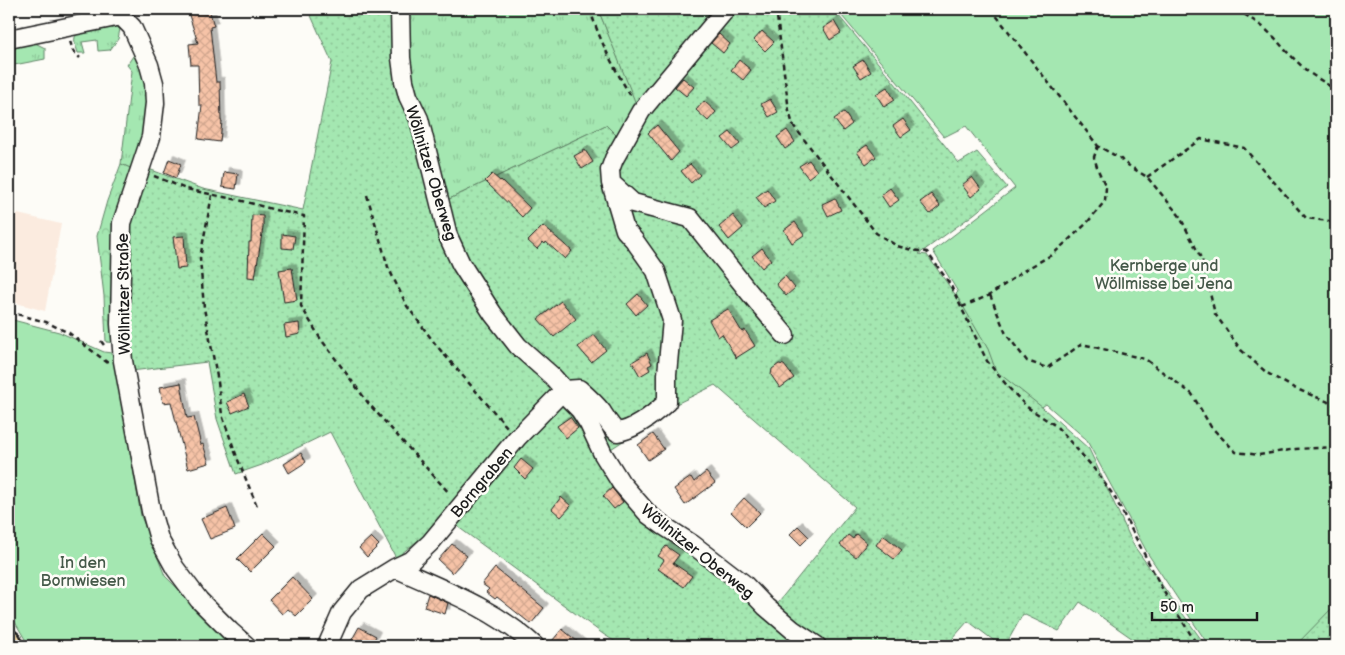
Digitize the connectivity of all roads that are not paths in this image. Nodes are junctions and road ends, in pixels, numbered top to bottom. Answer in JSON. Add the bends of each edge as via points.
{"nodes":[{"id":1,"x":400,"y":9,"type":"edge"},
{"id":2,"x":726,"y":9,"type":"edge"},
{"id":3,"x":120,"y":13,"type":"edge"},
{"id":4,"x":9,"y":39,"type":"edge"},
{"id":5,"x":611,"y":183,"type":"junction"},
{"id":6,"x":785,"y":335,"type":"dead end"},
{"id":7,"x":564,"y":390,"type":"junction"},
{"id":8,"x":395,"y":568,"type":"junction"},
{"id":9,"x":9,"y":640,"type":"edge"},
{"id":10,"x":12,"y":646,"type":"edge"},
{"id":11,"x":247,"y":646,"type":"edge"},
{"id":12,"x":327,"y":646,"type":"edge"},
{"id":13,"x":535,"y":646,"type":"edge"},
{"id":14,"x":817,"y":646,"type":"edge"}],
"edges":[{"from":1,"to":7,"type":"street","name":"Wöllnitzer Oberweg","via":[[404,81],[419,119],[448,236],[493,314],[518,346]]},
{"from":2,"to":5,"type":"street","via":[[641,111],[614,159],[610,170]]},
{"from":3,"to":4,"type":"street"},
{"from":3,"to":11,"type":"street","name":"Wöllnitzer Straße","via":[[132,27],[150,65],[154,83],[151,136],[122,223],[120,324],[123,361],[151,511],[159,540],[175,568],[199,600]]},
{"from":5,"to":6,"type":"street","via":[[633,203],[690,218]]},
{"from":5,"to":7,"type":"street","via":[[626,230],[656,271],[672,320],[667,402],[625,431],[617,432],[579,389]]},
{"from":7,"to":8,"type":"street","name":"Borngraben","via":[[517,438],[431,542],[412,560]]},
{"from":7,"to":14,"type":"street","name":"Wöllnitzer Oberweg","via":[[589,424],[602,454],[621,483],[649,515],[744,584],[793,630]]},
{"from":8,"to":12,"type":"street","name":"Borngraben","via":[[361,588],[342,612]]},
{"from":8,"to":13,"type":"street","via":[[496,617]]},
{"from":9,"to":10,"type":"main road"}]}
